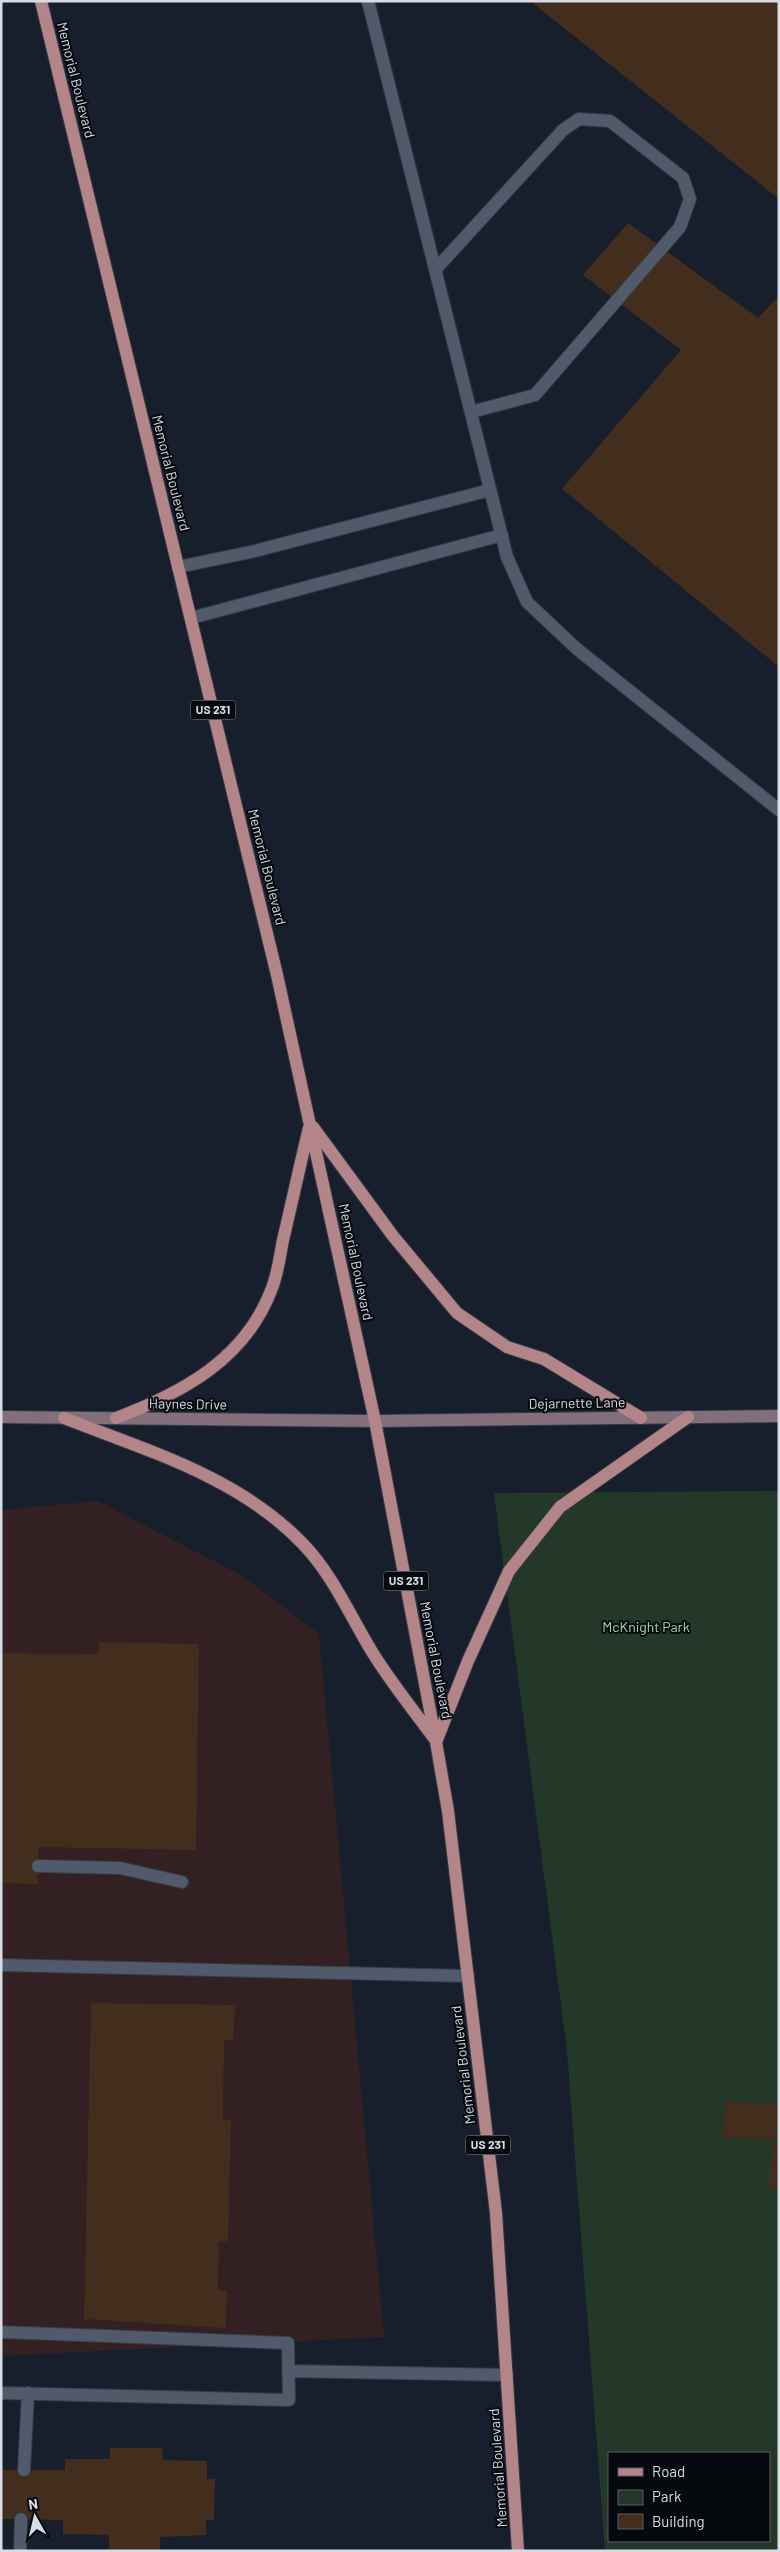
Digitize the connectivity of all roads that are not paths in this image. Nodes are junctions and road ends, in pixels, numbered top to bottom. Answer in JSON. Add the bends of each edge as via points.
{"nodes":[{"id":1,"x":42,"y":1,"type":"edge"},
{"id":2,"x":368,"y":1,"type":"edge"},
{"id":3,"x":435,"y":270,"type":"junction"},
{"id":4,"x":471,"y":412,"type":"junction"},
{"id":5,"x":490,"y":490,"type":"junction"},
{"id":6,"x":502,"y":535,"type":"junction"},
{"id":7,"x":178,"y":566,"type":"junction"},
{"id":8,"x":191,"y":618,"type":"junction"},
{"id":9,"x":779,"y":810,"type":"edge"},
{"id":10,"x":310,"y":1123,"type":"junction"},
{"id":11,"x":779,"y":1416,"type":"edge"},
{"id":12,"x":1,"y":1417,"type":"edge"},
{"id":13,"x":688,"y":1417,"type":"junction"},
{"id":14,"x":64,"y":1418,"type":"junction"},
{"id":15,"x":116,"y":1418,"type":"junction"},
{"id":16,"x":641,"y":1418,"type":"junction"},
{"id":17,"x":375,"y":1421,"type":"junction"},
{"id":18,"x":436,"y":1742,"type":"junction"},
{"id":19,"x":38,"y":1866,"type":"dead end"},
{"id":20,"x":182,"y":1882,"type":"dead end"},
{"id":21,"x":1,"y":1965,"type":"edge"},
{"id":22,"x":468,"y":1976,"type":"junction"},
{"id":23,"x":1,"y":2332,"type":"edge"},
{"id":24,"x":288,"y":2371,"type":"junction"},
{"id":25,"x":507,"y":2375,"type":"junction"},
{"id":26,"x":1,"y":2393,"type":"edge"},
{"id":27,"x":28,"y":2393,"type":"junction"},
{"id":28,"x":24,"y":2470,"type":"dead end"},
{"id":29,"x":21,"y":2520,"type":"dead end"},
{"id":30,"x":20,"y":2551,"type":"edge"},
{"id":31,"x":518,"y":2551,"type":"edge"}],
"edges":[{"from":1,"to":7,"type":"main road","name":"Memorial Boulevard","number":"US 231"},
{"from":2,"to":3,"type":"lane"},
{"from":3,"to":4,"type":"lane"},
{"from":3,"to":4,"type":"lane","via":[[562,130],[579,119],[610,121],[683,178],[690,199],[680,227],[534,395]]},
{"from":4,"to":5,"type":"lane"},
{"from":5,"to":6,"type":"lane"},
{"from":5,"to":7,"type":"lane","via":[[255,551]]},
{"from":6,"to":8,"type":"lane"},
{"from":6,"to":9,"type":"lane","via":[[507,557],[527,602],[577,649]]},
{"from":7,"to":8,"type":"main road","name":"Memorial Boulevard","number":"US 231"},
{"from":8,"to":10,"type":"main road","name":"Memorial Boulevard","number":"US 231"},
{"from":10,"to":15,"type":"main road","via":[[272,1288],[252,1325],[231,1352],[201,1377],[158,1402]]},
{"from":10,"to":16,"type":"main road","via":[[393,1236],[457,1313],[507,1347],[544,1360]]},
{"from":10,"to":17,"type":"main road","name":"Memorial Boulevard","number":"US 231"},
{"from":11,"to":13,"type":"main road","name":"Dejarnette Lane"},
{"from":12,"to":14,"type":"main road","name":"Haynes Drive"},
{"from":13,"to":16,"type":"main road","name":"Dejarnette Lane"},
{"from":13,"to":18,"type":"main road","via":[[560,1507],[509,1571]]},
{"from":14,"to":15,"type":"main road","name":"Haynes Drive"},
{"from":14,"to":18,"type":"main road","via":[[193,1469],[251,1499],[304,1544],[337,1588],[369,1647]]},
{"from":15,"to":17,"type":"main road","name":"Haynes Drive"},
{"from":16,"to":17,"type":"main road","name":"Dejarnette Lane"},
{"from":17,"to":18,"type":"main road","name":"Memorial Boulevard","number":"US 231"},
{"from":18,"to":22,"type":"main road","name":"Memorial Boulevard","number":"US 231","via":[[448,1810]]},
{"from":19,"to":20,"type":"lane","via":[[120,1868]]},
{"from":21,"to":22,"type":"lane"},
{"from":22,"to":25,"type":"main road","name":"Memorial Boulevard","number":"US 231","via":[[496,2213]]},
{"from":23,"to":24,"type":"lane","via":[[288,2343]]},
{"from":24,"to":25,"type":"lane"},
{"from":24,"to":27,"type":"lane","via":[[289,2400]]},
{"from":25,"to":31,"type":"main road","name":"Memorial Boulevard","number":"US 231"},
{"from":26,"to":27,"type":"lane"},
{"from":27,"to":28,"type":"lane"},
{"from":29,"to":30,"type":"lane"}]}
